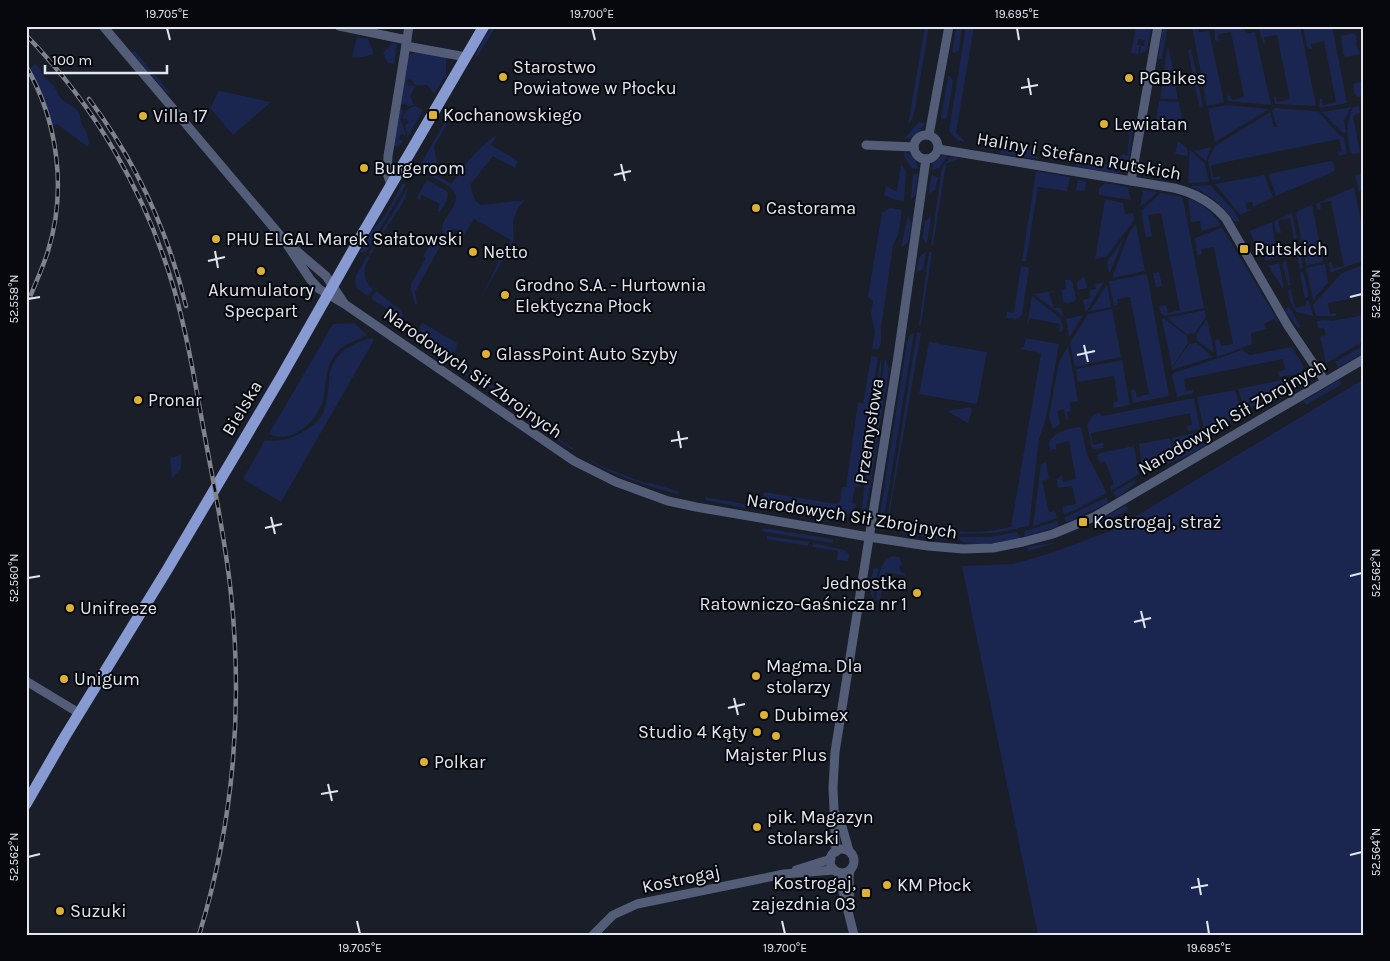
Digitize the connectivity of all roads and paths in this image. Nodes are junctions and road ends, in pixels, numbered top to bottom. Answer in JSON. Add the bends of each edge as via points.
{"nodes":[{"id":1,"x":103,"y":26,"type":"edge"},
{"id":2,"x":339,"y":26,"type":"edge"},
{"id":3,"x":410,"y":26,"type":"edge"},
{"id":4,"x":484,"y":26,"type":"edge"},
{"id":5,"x":949,"y":26,"type":"edge"},
{"id":6,"x":1158,"y":26,"type":"edge"},
{"id":7,"x":407,"y":43,"type":"junction"},
{"id":8,"x":466,"y":57,"type":"junction"},
{"id":9,"x":929,"y":135,"type":"junction"},
{"id":10,"x":866,"y":145,"type":"dead end"},
{"id":11,"x":914,"y":147,"type":"junction"},
{"id":12,"x":938,"y":149,"type":"junction"},
{"id":13,"x":388,"y":156,"type":"junction"},
{"id":14,"x":926,"y":159,"type":"junction"},
{"id":15,"x":402,"y":167,"type":"junction"},
{"id":16,"x":1131,"y":181,"type":"junction"},
{"id":17,"x":391,"y":185,"type":"junction"},
{"id":18,"x":284,"y":240,"type":"junction"},
{"id":19,"x":330,"y":290,"type":"junction"},
{"id":20,"x":1364,"y":359,"type":"edge"},
{"id":21,"x":1325,"y":381,"type":"junction"},
{"id":22,"x":869,"y":537,"type":"junction"},
{"id":23,"x":26,"y":681,"type":"edge"},
{"id":24,"x":79,"y":713,"type":"junction"},
{"id":25,"x":835,"y":798,"type":"junction"},
{"id":26,"x":26,"y":804,"type":"edge"},
{"id":27,"x":849,"y":851,"type":"junction"},
{"id":28,"x":833,"y":855,"type":"junction"},
{"id":29,"x":850,"y":870,"type":"junction"},
{"id":30,"x":836,"y":871,"type":"junction"},
{"id":31,"x":784,"y":874,"type":"junction"},
{"id":32,"x":850,"y":916,"type":"junction"},
{"id":33,"x":593,"y":935,"type":"edge"},
{"id":34,"x":854,"y":935,"type":"edge"}],
"edges":[{"from":1,"to":18,"type":"street"},
{"from":2,"to":7,"type":"street"},
{"from":3,"to":7,"type":"street"},
{"from":4,"to":8,"type":"main road","name":"Bielska"},
{"from":5,"to":9,"type":"street"},
{"from":6,"to":16,"type":"street"},
{"from":7,"to":8,"type":"street"},
{"from":7,"to":13,"type":"street"},
{"from":8,"to":15,"type":"main road","name":"Bielska"},
{"from":9,"to":11,"type":"street","via":[[917,139]]},
{"from":9,"to":12,"type":"street","via":[[936,140]]},
{"from":10,"to":11,"type":"street"},
{"from":11,"to":14,"type":"street","via":[[918,155]]},
{"from":12,"to":14,"type":"street","via":[[934,156]]},
{"from":12,"to":16,"type":"street","name":"Haliny i Stefana Rutskich"},
{"from":13,"to":15,"type":"street"},
{"from":13,"to":17,"type":"street","via":[[387,173]]},
{"from":14,"to":22,"type":"street","name":"Przemysłowa"},
{"from":15,"to":17,"type":"main road","name":"Bielska"},
{"from":16,"to":21,"type":"street","name":"Haliny i Stefana Rutskich","via":[[1186,191],[1219,210]]},
{"from":17,"to":19,"type":"main road","name":"Bielska"},
{"from":18,"to":19,"type":"street","via":[[317,268]]},
{"from":18,"to":19,"type":"street","via":[[310,279]]},
{"from":19,"to":22,"type":"street","name":"Narodowych Sił Zbrojnych","via":[[346,305],[544,442],[610,480],[680,504]]},
{"from":19,"to":24,"type":"main road","name":"Bielska"},
{"from":20,"to":21,"type":"street","name":"Narodowych Sił Zbrojnych"},
{"from":21,"to":22,"type":"street","name":"Narodowych Sił Zbrojnych","via":[[1116,505],[1053,534],[1007,546],[972,549]]},
{"from":22,"to":25,"type":"street","name":"Przemysłowa","via":[[835,752]]},
{"from":23,"to":24,"type":"street"},
{"from":24,"to":26,"type":"main road","name":"Bielska"},
{"from":25,"to":27,"type":"street","name":"Przemysłowa"},
{"from":25,"to":28,"type":"street","name":"Przemysłowa"},
{"from":27,"to":28,"type":"street","via":[[842,850]]},
{"from":27,"to":29,"type":"street","via":[[854,859]]},
{"from":28,"to":30,"type":"street","via":[[831,865]]},
{"from":28,"to":31,"type":"street","name":"Kostrogaj"},
{"from":29,"to":30,"type":"street","via":[[845,873]]},
{"from":29,"to":32,"type":"street"},
{"from":30,"to":31,"type":"street","name":"Kostrogaj"},
{"from":30,"to":32,"type":"street"},
{"from":31,"to":33,"type":"street","name":"Kostrogaj","via":[[637,904],[614,915]]},
{"from":32,"to":34,"type":"street"}]}
